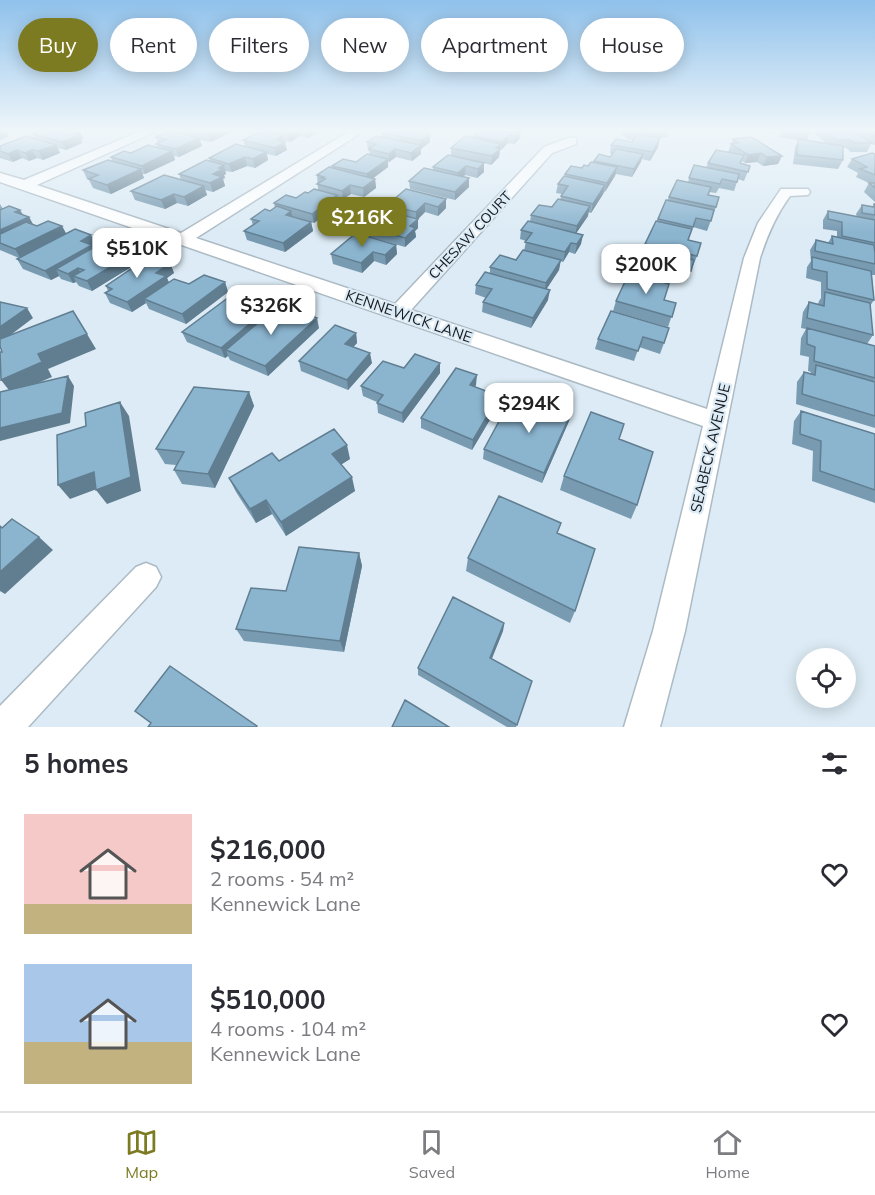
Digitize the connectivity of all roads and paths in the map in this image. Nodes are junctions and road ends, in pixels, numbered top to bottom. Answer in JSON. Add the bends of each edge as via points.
{"nodes":[{"id":1,"x":72,"y":165,"type":"edge"},
{"id":2,"x":303,"y":165,"type":"edge"},
{"id":3,"x":534,"y":165,"type":"edge"},
{"id":4,"x":0,"y":177,"type":"edge"},
{"id":5,"x":25,"y":185,"type":"junction"},
{"id":6,"x":803,"y":192,"type":"dead end"},
{"id":7,"x":183,"y":239,"type":"junction"},
{"id":8,"x":398,"y":312,"type":"junction"},
{"id":9,"x":716,"y":421,"type":"junction"},
{"id":10,"x":146,"y":577,"type":"dead end"},
{"id":11,"x":4,"y":727,"type":"edge"},
{"id":12,"x":642,"y":727,"type":"edge"}],
"edges":[{"from":1,"to":5,"type":"street"},
{"from":2,"to":7,"type":"street"},
{"from":3,"to":8,"type":"street","name":"CHESAW COURT"},
{"from":4,"to":5,"type":"street","name":"KENNEWICK LANE"},
{"from":5,"to":7,"type":"street","name":"KENNEWICK LANE"},
{"from":6,"to":9,"type":"street","name":"SEABECK AVENUE","via":[[786,192],[761,230]]},
{"from":7,"to":8,"type":"street","name":"KENNEWICK LANE"},
{"from":8,"to":9,"type":"street","name":"KENNEWICK LANE"},
{"from":9,"to":12,"type":"street","name":"SEABECK AVENUE","via":[[669,631]]},
{"from":10,"to":11,"type":"street"}]}
